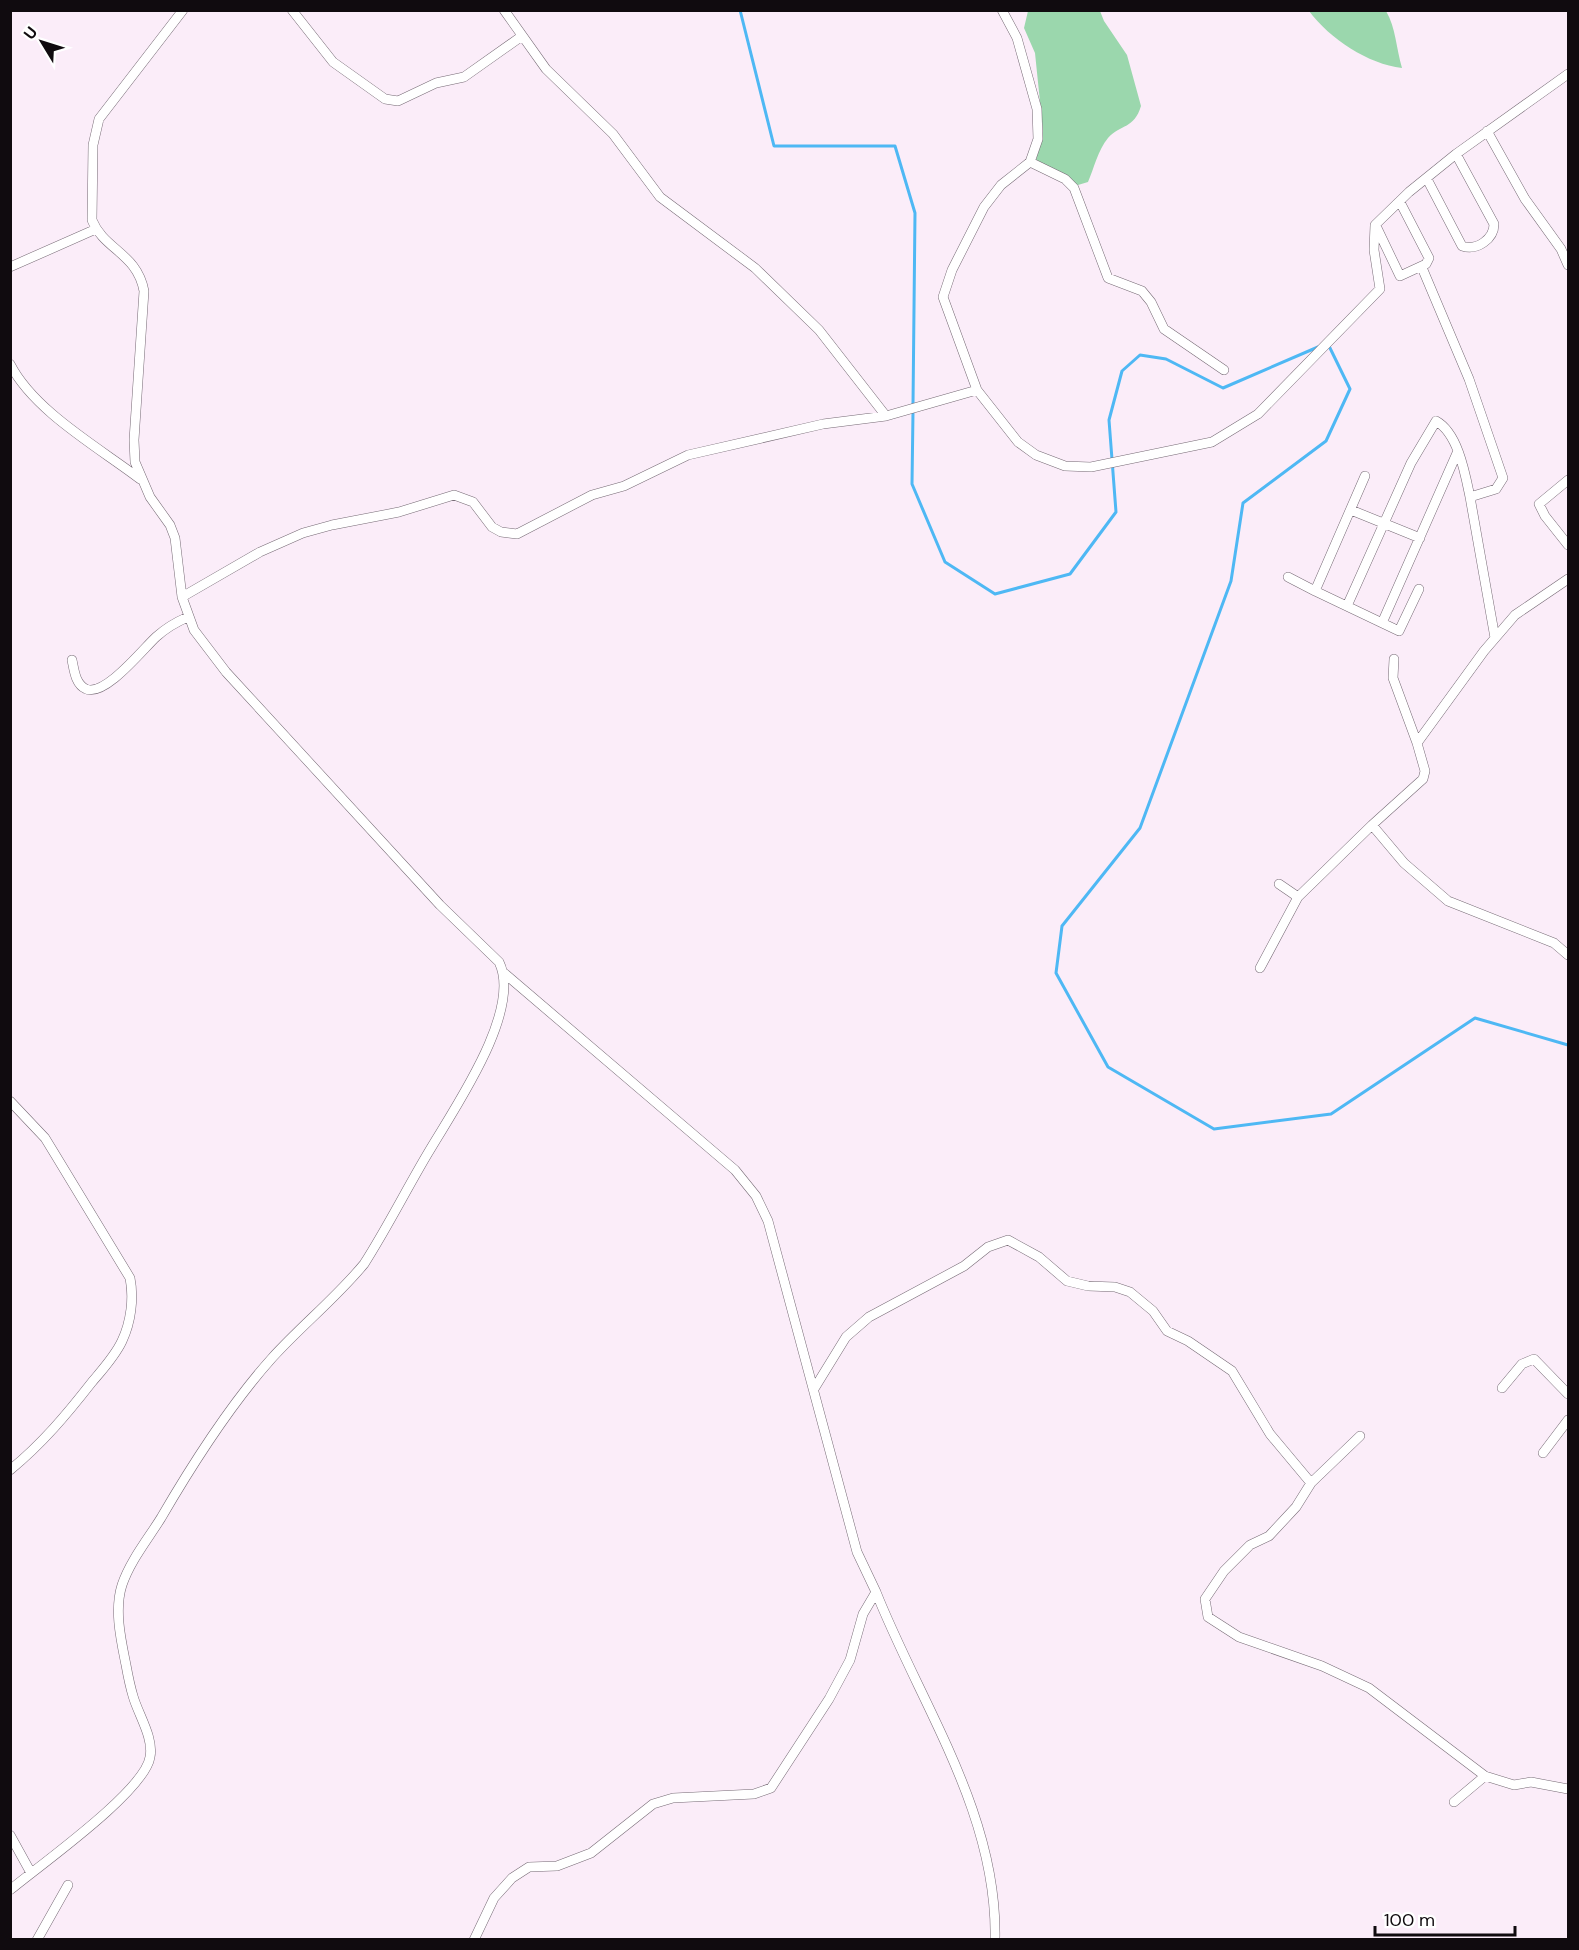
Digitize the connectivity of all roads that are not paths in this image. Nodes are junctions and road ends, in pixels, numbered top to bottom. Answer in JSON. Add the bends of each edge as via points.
{"nodes":[{"id":1,"x":183,"y":10,"type":"edge"},
{"id":2,"x":292,"y":10,"type":"edge"},
{"id":3,"x":504,"y":10,"type":"edge"},
{"id":4,"x":1002,"y":10,"type":"edge"},
{"id":5,"x":522,"y":36,"type":"junction"},
{"id":6,"x":1566,"y":79,"type":"edge"},
{"id":7,"x":1486,"y":131,"type":"junction"},
{"id":8,"x":1456,"y":154,"type":"junction"},
{"id":9,"x":1030,"y":162,"type":"junction"},
{"id":10,"x":1427,"y":179,"type":"junction"},
{"id":11,"x":1400,"y":202,"type":"junction"},
{"id":12,"x":1375,"y":225,"type":"junction"},
{"id":13,"x":96,"y":229,"type":"junction"},
{"id":14,"x":1569,"y":265,"type":"edge"},
{"id":15,"x":10,"y":267,"type":"edge"},
{"id":16,"x":1423,"y":270,"type":"dead end"},
{"id":17,"x":10,"y":364,"type":"edge"},
{"id":18,"x":1224,"y":370,"type":"dead end"},
{"id":19,"x":977,"y":390,"type":"junction"},
{"id":20,"x":886,"y":416,"type":"junction"},
{"id":21,"x":1457,"y":453,"type":"junction"},
{"id":22,"x":1365,"y":476,"type":"dead end"},
{"id":23,"x":140,"y":479,"type":"junction"},
{"id":24,"x":1569,"y":480,"type":"edge"},
{"id":25,"x":1470,"y":497,"type":"junction"},
{"id":26,"x":1351,"y":510,"type":"junction"},
{"id":27,"x":1384,"y":524,"type":"junction"},
{"id":28,"x":1420,"y":538,"type":"junction"},
{"id":29,"x":1569,"y":545,"type":"edge"},
{"id":30,"x":1288,"y":577,"type":"dead end"},
{"id":31,"x":1569,"y":579,"type":"edge"},
{"id":32,"x":1419,"y":589,"type":"dead end"},
{"id":33,"x":1315,"y":591,"type":"junction"},
{"id":34,"x":182,"y":597,"type":"junction"},
{"id":35,"x":1347,"y":606,"type":"junction"},
{"id":36,"x":188,"y":617,"type":"junction"},
{"id":37,"x":1382,"y":623,"type":"junction"},
{"id":38,"x":1495,"y":638,"type":"junction"},
{"id":39,"x":1394,"y":659,"type":"dead end"},
{"id":40,"x":72,"y":660,"type":"dead end"},
{"id":41,"x":1417,"y":743,"type":"junction"},
{"id":42,"x":1372,"y":825,"type":"junction"},
{"id":43,"x":1279,"y":884,"type":"dead end"},
{"id":44,"x":1298,"y":897,"type":"junction"},
{"id":45,"x":1569,"y":955,"type":"edge"},
{"id":46,"x":1260,"y":968,"type":"dead end"},
{"id":47,"x":504,"y":973,"type":"junction"},
{"id":48,"x":10,"y":1101,"type":"edge"},
{"id":49,"x":1502,"y":1388,"type":"dead end"},
{"id":50,"x":814,"y":1389,"type":"junction"},
{"id":51,"x":1569,"y":1394,"type":"edge"},
{"id":52,"x":1569,"y":1420,"type":"edge"},
{"id":53,"x":1360,"y":1436,"type":"dead end"},
{"id":54,"x":1543,"y":1453,"type":"dead end"},
{"id":55,"x":10,"y":1470,"type":"edge"},
{"id":56,"x":1311,"y":1483,"type":"junction"},
{"id":57,"x":876,"y":1592,"type":"junction"},
{"id":58,"x":1485,"y":1776,"type":"junction"},
{"id":59,"x":1569,"y":1789,"type":"edge"},
{"id":60,"x":1454,"y":1802,"type":"dead end"},
{"id":61,"x":10,"y":1835,"type":"edge"},
{"id":62,"x":31,"y":1873,"type":"junction"},
{"id":63,"x":68,"y":1885,"type":"dead end"},
{"id":64,"x":10,"y":1890,"type":"edge"},
{"id":65,"x":37,"y":1940,"type":"edge"},
{"id":66,"x":474,"y":1940,"type":"edge"},
{"id":67,"x":995,"y":1940,"type":"edge"}],
"edges":[{"from":1,"to":13,"type":"street","via":[[99,119],[92,164],[92,220]]},
{"from":2,"to":5,"type":"street","via":[[333,62],[385,99],[398,101],[436,83],[464,77]]},
{"from":3,"to":5,"type":"street"},
{"from":4,"to":9,"type":"street","via":[[1017,38],[1037,109],[1038,139]]},
{"from":5,"to":20,"type":"street","via":[[546,69],[613,134],[660,197],[755,268],[819,330]]},
{"from":6,"to":7,"type":"street"},
{"from":7,"to":8,"type":"street"},
{"from":7,"to":14,"type":"street","via":[[1524,199]]},
{"from":8,"to":10,"type":"street"},
{"from":8,"to":10,"type":"street","via":[[1494,224],[1486,241],[1469,248],[1462,246]]},
{"from":9,"to":18,"type":"street","via":[[1065,179],[1074,188],[1108,278],[1142,291],[1152,302],[1164,330]]},
{"from":9,"to":19,"type":"street","via":[[1001,185],[984,207],[952,270],[943,297]]},
{"from":10,"to":11,"type":"street"},
{"from":11,"to":12,"type":"street"},
{"from":11,"to":12,"type":"street","via":[[1429,258],[1426,264],[1400,276]]},
{"from":12,"to":19,"type":"street","via":[[1380,289],[1258,414],[1212,442],[1091,467],[1065,466],[1036,455],[1018,442]]},
{"from":13,"to":15,"type":"street"},
{"from":13,"to":23,"type":"street","via":[[137,269],[144,291],[134,440]]},
{"from":16,"to":25,"type":"street","via":[[1469,379],[1503,478],[1496,489]]},
{"from":17,"to":23,"type":"street","via":[[23,385],[52,413]]},
{"from":19,"to":20,"type":"street"},
{"from":20,"to":34,"type":"street","via":[[823,424],[688,455],[624,486],[591,495],[517,534],[492,527],[473,502],[454,495],[399,512],[332,525],[260,552]]},
{"from":21,"to":25,"type":"street"},
{"from":21,"to":27,"type":"street","via":[[1445,426],[1436,421],[1411,463]]},
{"from":21,"to":28,"type":"street"},
{"from":22,"to":26,"type":"street"},
{"from":23,"to":34,"type":"street","via":[[175,538]]},
{"from":24,"to":29,"type":"street","via":[[1539,504]]},
{"from":25,"to":38,"type":"street"},
{"from":26,"to":27,"type":"street"},
{"from":26,"to":33,"type":"street"},
{"from":27,"to":28,"type":"street"},
{"from":27,"to":35,"type":"street"},
{"from":28,"to":37,"type":"street"},
{"from":30,"to":33,"type":"street"},
{"from":31,"to":38,"type":"street","via":[[1515,615]]},
{"from":32,"to":37,"type":"street","via":[[1399,631]]},
{"from":33,"to":35,"type":"street"},
{"from":34,"to":36,"type":"street"},
{"from":35,"to":37,"type":"street"},
{"from":36,"to":40,"type":"street","via":[[165,630],[127,668],[97,688],[89,690],[77,681]]},
{"from":36,"to":47,"type":"street","via":[[226,672],[440,905],[499,963]]},
{"from":38,"to":41,"type":"street"},
{"from":39,"to":41,"type":"street","via":[[1394,678]]},
{"from":41,"to":42,"type":"street","via":[[1425,771],[1423,779]]},
{"from":42,"to":44,"type":"street"},
{"from":42,"to":45,"type":"street","via":[[1404,863],[1448,901],[1554,943]]},
{"from":43,"to":44,"type":"street"},
{"from":44,"to":46,"type":"street"},
{"from":47,"to":50,"type":"street","via":[[735,1170],[756,1196],[777,1248]]},
{"from":47,"to":62,"type":"street","via":[[501,1006],[486,1049],[386,1230],[346,1286],[278,1352],[244,1393],[129,1568],[122,1586],[119,1630],[132,1695],[151,1756],[134,1786]]},
{"from":48,"to":55,"type":"street","via":[[45,1138],[130,1278],[132,1289],[130,1320],[110,1361],[57,1426]]},
{"from":49,"to":51,"type":"street","via":[[1522,1364],[1534,1359]]},
{"from":50,"to":56,"type":"street","via":[[846,1337],[869,1317],[964,1266],[988,1247],[1008,1240],[1039,1257],[1067,1281],[1130,1292],[1153,1311],[1167,1331],[1232,1371],[1270,1434]]},
{"from":50,"to":57,"type":"street","via":[[857,1552]]},
{"from":52,"to":54,"type":"street"},
{"from":53,"to":56,"type":"street"},
{"from":56,"to":58,"type":"street","via":[[1296,1507],[1269,1536],[1250,1545],[1224,1571],[1205,1599],[1208,1617],[1239,1637],[1322,1666],[1369,1688]]},
{"from":57,"to":66,"type":"street","via":[[863,1614],[850,1660],[829,1700],[771,1788],[754,1794],[673,1798],[653,1804],[591,1853],[557,1866],[529,1867],[512,1878],[494,1898]]},
{"from":57,"to":67,"type":"street","via":[[957,1770],[982,1836],[996,1905]]},
{"from":58,"to":59,"type":"street","via":[[1514,1785],[1531,1782]]},
{"from":58,"to":60,"type":"street"},
{"from":61,"to":62,"type":"street"},
{"from":62,"to":64,"type":"street"},
{"from":63,"to":65,"type":"street"}]}
